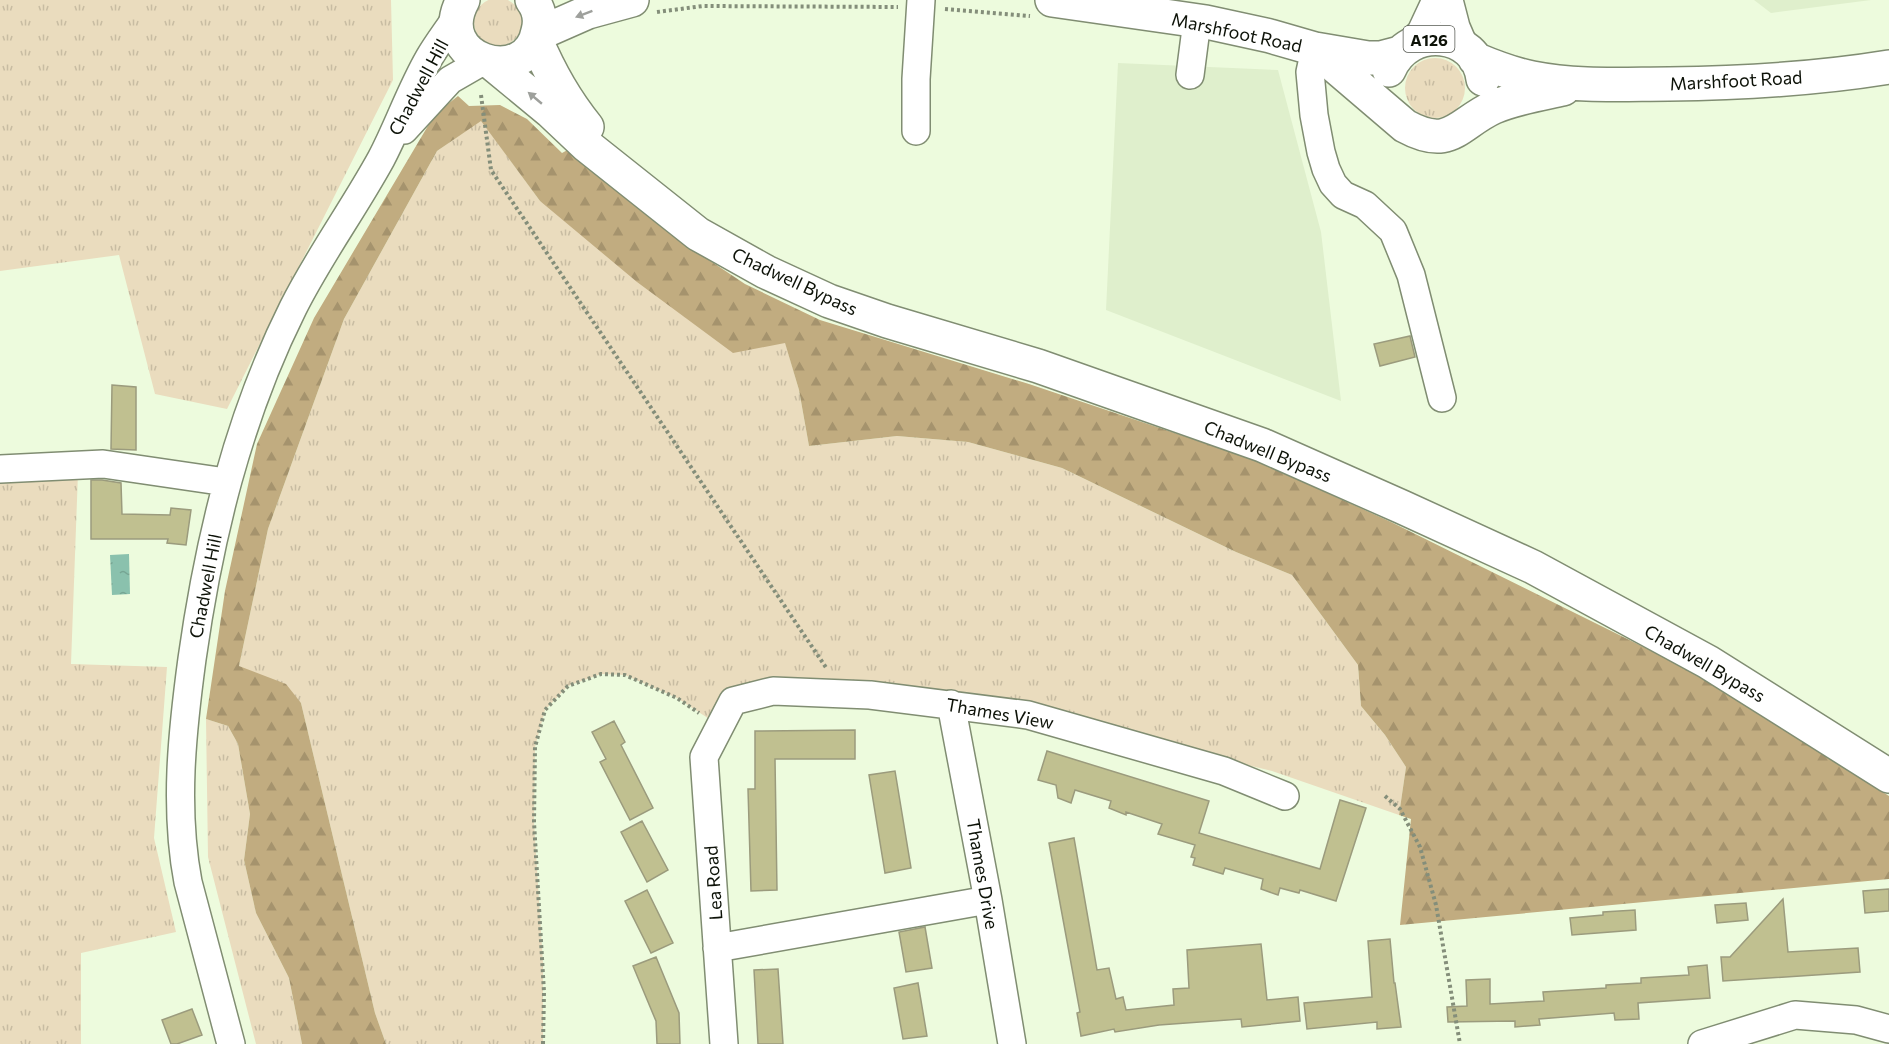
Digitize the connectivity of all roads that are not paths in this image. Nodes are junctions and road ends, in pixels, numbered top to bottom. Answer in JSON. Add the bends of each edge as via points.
{"nodes":[{"id":1,"x":532,"y":0,"type":"edge"},
{"id":2,"x":632,"y":0,"type":"edge"},
{"id":3,"x":1052,"y":0,"type":"edge"},
{"id":4,"x":1436,"y":0,"type":"edge"},
{"id":5,"x":1449,"y":0,"type":"edge"},
{"id":6,"x":913,"y":4,"type":"edge"},
{"id":7,"x":460,"y":6,"type":"edge"},
{"id":8,"x":1196,"y":30,"type":"junction"},
{"id":9,"x":537,"y":37,"type":"junction"},
{"id":10,"x":1315,"y":49,"type":"junction"},
{"id":11,"x":1403,"y":50,"type":"junction"},
{"id":12,"x":1470,"y":54,"type":"junction"},
{"id":13,"x":488,"y":62,"type":"junction"},
{"id":14,"x":1889,"y":67,"type":"edge"},
{"id":15,"x":1195,"y":75,"type":"dead end"},
{"id":16,"x":1582,"y":84,"type":"junction"},
{"id":17,"x":1473,"y":118,"type":"junction"},
{"id":18,"x":1405,"y":126,"type":"junction"},
{"id":19,"x":916,"y":131,"type":"dead end"},
{"id":20,"x":381,"y":159,"type":"junction"},
{"id":21,"x":627,"y":177,"type":"junction"},
{"id":22,"x":1442,"y":398,"type":"dead end"},
{"id":23,"x":0,"y":469,"type":"edge"},
{"id":24,"x":226,"y":482,"type":"junction"},
{"id":25,"x":951,"y":704,"type":"junction"},
{"id":26,"x":720,"y":726,"type":"joint"},
{"id":27,"x":1889,"y":776,"type":"edge"},
{"id":28,"x":1285,"y":796,"type":"dead end"},
{"id":29,"x":988,"y":900,"type":"junction"},
{"id":30,"x":717,"y":948,"type":"junction"},
{"id":31,"x":1889,"y":1029,"type":"edge"},
{"id":32,"x":231,"y":1044,"type":"edge"},
{"id":33,"x":724,"y":1044,"type":"edge"},
{"id":34,"x":1012,"y":1044,"type":"edge"},
{"id":35,"x":1702,"y":1044,"type":"edge"}],
"edges":[{"from":1,"to":9,"type":"main road","name":"Chadwell Bypass","via":[[540,23]]},
{"from":2,"to":9,"type":"main road","one_way":true,"via":[[588,12]]},
{"from":3,"to":8,"type":"main road","name":"Marshfoot Road","number":"A126"},
{"from":4,"to":11,"type":"street","via":[[1420,32]]},
{"from":5,"to":12,"type":"street","via":[[1456,27]]},
{"from":6,"to":19,"type":"street"},
{"from":7,"to":13,"type":"main road","name":"Chadwell Bypass","via":[[461,40],[473,56]]},
{"from":7,"to":20,"type":"street","name":"Chadwell Hill","via":[[429,58]]},
{"from":8,"to":10,"type":"main road","name":"Marshfoot Road","number":"A126","via":[[1270,36]]},
{"from":8,"to":15,"type":"street"},
{"from":9,"to":13,"type":"main road","via":[[516,60]]},
{"from":9,"to":21,"type":"main road","name":"Chadwell Bypass","via":[[549,70],[572,110]]},
{"from":10,"to":11,"type":"main road","name":"Marshfoot Road","number":"A126","via":[[1368,58]]},
{"from":10,"to":18,"type":"main road","name":"Marshfoot Road","number":"A126"},
{"from":10,"to":22,"type":"street","via":[[1310,72],[1314,115],[1326,169],[1342,195],[1365,205],[1393,231],[1411,275]]},
{"from":11,"to":12,"type":"main road","name":"Marshfoot Road","number":"A126","via":[[1432,38],[1452,41]]},
{"from":11,"to":18,"type":"main road","number":"A126","via":[[1390,69],[1386,96],[1396,118]]},
{"from":12,"to":16,"type":"main road","name":"Marshfoot Road","number":"A126","via":[[1500,69],[1532,78]]},
{"from":12,"to":17,"type":"main road","number":"A126","via":[[1482,74],[1484,89]]},
{"from":13,"to":20,"type":"street","name":"Chadwell Hill","via":[[450,80]]},
{"from":21,"to":13,"type":"main road","name":"Chadwell Bypass","one_way":true},
{"from":14,"to":16,"type":"main road","name":"Marshfoot Road","number":"A126","via":[[1849,74],[1728,83]]},
{"from":16,"to":17,"type":"main road","name":"Marshfoot Road","number":"A126","via":[[1496,106]]},
{"from":17,"to":18,"type":"main road","name":"Marshfoot Road","number":"A126","via":[[1450,134],[1434,137]]},
{"from":20,"to":24,"type":"street","name":"Chadwell Hill","via":[[294,306],[263,374]]},
{"from":21,"to":27,"type":"main road","name":"Chadwell Bypass","via":[[698,234],[829,301],[1038,366],[1262,445],[1533,567],[1708,662]]},
{"from":23,"to":24,"type":"street","via":[[103,464]]},
{"from":24,"to":32,"type":"street","name":"Chadwell Hill","via":[[202,593],[180,770],[183,855],[188,882]]},
{"from":25,"to":26,"type":"street","name":"Thames View","via":[[870,694],[772,691],[733,701]]},
{"from":25,"to":28,"type":"street","name":"Thames View","via":[[1028,714],[1224,771]]},
{"from":25,"to":29,"type":"street","name":"Thames Drive"},
{"from":26,"to":30,"type":"street","name":"Lea Road","via":[[704,757]]},
{"from":29,"to":30,"type":"street"},
{"from":29,"to":34,"type":"street","name":"Thames Drive"},
{"from":30,"to":33,"type":"street","name":"Lea Road"},
{"from":31,"to":35,"type":"street","via":[[1856,1020],[1795,1015]]}]}
